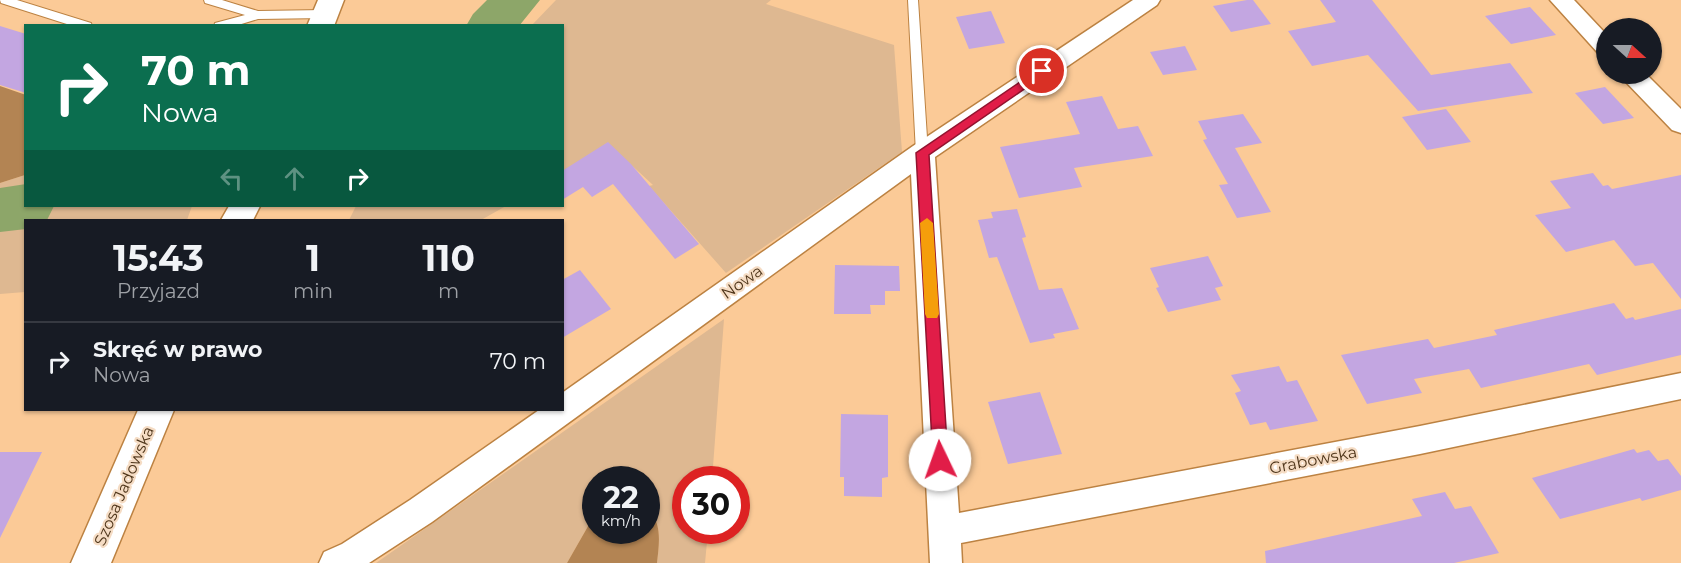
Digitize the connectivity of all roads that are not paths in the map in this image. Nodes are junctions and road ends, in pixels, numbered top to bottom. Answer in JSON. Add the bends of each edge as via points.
{"nodes":[{"id":1,"x":5,"y":0,"type":"edge"},
{"id":2,"x":209,"y":0,"type":"edge"},
{"id":3,"x":913,"y":0,"type":"edge"},
{"id":4,"x":1149,"y":0,"type":"edge"},
{"id":5,"x":1561,"y":0,"type":"edge"},
{"id":6,"x":325,"y":13,"type":"edge"},
{"id":7,"x":258,"y":15,"type":"junction"},
{"id":8,"x":81,"y":24,"type":"edge"},
{"id":9,"x":226,"y":24,"type":"edge"},
{"id":10,"x":1596,"y":37,"type":"edge"},
{"id":11,"x":1642,"y":84,"type":"edge"},
{"id":12,"x":1681,"y":124,"type":"edge"},
{"id":13,"x":922,"y":153,"type":"junction"},
{"id":14,"x":1681,"y":386,"type":"edge"},
{"id":15,"x":564,"y":410,"type":"edge"},
{"id":16,"x":156,"y":411,"type":"edge"},
{"id":17,"x":563,"y":411,"type":"edge"},
{"id":18,"x":944,"y":531,"type":"junction"},
{"id":19,"x":91,"y":563,"type":"edge"},
{"id":20,"x":335,"y":563,"type":"edge"},
{"id":21,"x":946,"y":563,"type":"edge"}],
"edges":[{"from":1,"to":8,"type":"lane"},
{"from":2,"to":7,"type":"lane"},
{"from":3,"to":13,"type":"lane"},
{"from":4,"to":13,"type":"street","name":"Nowa"},
{"from":5,"to":10,"type":"street"},
{"from":6,"to":7,"type":"lane"},
{"from":7,"to":9,"type":"lane"},
{"from":11,"to":12,"type":"street"},
{"from":13,"to":15,"type":"street","name":"Nowa"},
{"from":13,"to":18,"type":"street"},
{"from":14,"to":18,"type":"street","name":"Grabowska"},
{"from":16,"to":19,"type":"main road","name":"Szosa Jadowska"},
{"from":17,"to":20,"type":"street","name":"Nowa","via":[[422,512]]},
{"from":18,"to":21,"type":"street"}]}
